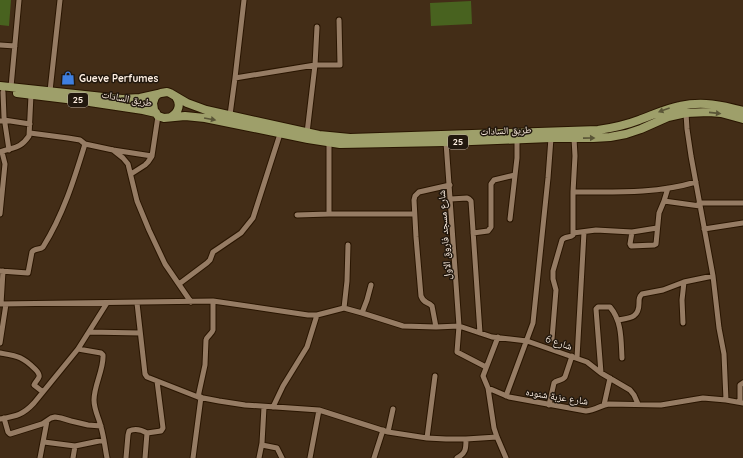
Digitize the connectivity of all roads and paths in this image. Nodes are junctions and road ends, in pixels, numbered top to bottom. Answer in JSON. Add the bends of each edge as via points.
{"nodes":[{"id":1,"x":19,"y":0,"type":"edge"},
{"id":2,"x":60,"y":0,"type":"edge"},
{"id":3,"x":244,"y":0,"type":"edge"},
{"id":4,"x":339,"y":20,"type":"dead end"},
{"id":5,"x":317,"y":28,"type":"dead end"},
{"id":6,"x":0,"y":45,"type":"edge"},
{"id":7,"x":15,"y":46,"type":"junction"},
{"id":8,"x":315,"y":65,"type":"junction"},
{"id":9,"x":235,"y":78,"type":"junction"},
{"id":10,"x":11,"y":87,"type":"junction"},
{"id":11,"x":1,"y":90,"type":"edge"},
{"id":12,"x":50,"y":91,"type":"junction"},
{"id":13,"x":158,"y":94,"type":"junction"},
{"id":14,"x":31,"y":95,"type":"junction"},
{"id":15,"x":176,"y":97,"type":"junction"},
{"id":16,"x":743,"y":111,"type":"edge"},
{"id":17,"x":686,"y":113,"type":"junction"},
{"id":18,"x":157,"y":114,"type":"junction"},
{"id":19,"x":230,"y":115,"type":"junction"},
{"id":20,"x":171,"y":117,"type":"junction"},
{"id":21,"x":743,"y":118,"type":"edge"},
{"id":22,"x":2,"y":121,"type":"edge"},
{"id":23,"x":30,"y":124,"type":"junction"},
{"id":24,"x":30,"y":133,"type":"junction"},
{"id":25,"x":307,"y":133,"type":"junction"},
{"id":26,"x":280,"y":134,"type":"junction"},
{"id":27,"x":551,"y":138,"type":"junction"},
{"id":28,"x":574,"y":138,"type":"junction"},
{"id":29,"x":517,"y":140,"type":"junction"},
{"id":30,"x":446,"y":142,"type":"junction"},
{"id":31,"x":329,"y":143,"type":"junction"},
{"id":32,"x":85,"y":144,"type":"junction"},
{"id":33,"x":9,"y":150,"type":"junction"},
{"id":34,"x":113,"y":150,"type":"junction"},
{"id":35,"x":1,"y":152,"type":"edge"},
{"id":36,"x":152,"y":156,"type":"junction"},
{"id":37,"x":131,"y":174,"type":"junction"},
{"id":38,"x":515,"y":175,"type":"junction"},
{"id":39,"x":696,"y":182,"type":"junction"},
{"id":40,"x":450,"y":185,"type":"junction"},
{"id":41,"x":668,"y":188,"type":"junction"},
{"id":42,"x":574,"y":192,"type":"junction"},
{"id":43,"x":451,"y":199,"type":"junction"},
{"id":44,"x":664,"y":201,"type":"junction"},
{"id":45,"x":743,"y":202,"type":"edge"},
{"id":46,"x":700,"y":204,"type":"junction"},
{"id":47,"x":0,"y":214,"type":"edge"},
{"id":48,"x":329,"y":214,"type":"junction"},
{"id":49,"x":414,"y":214,"type":"junction"},
{"id":50,"x":297,"y":215,"type":"dead end"},
{"id":51,"x":510,"y":219,"type":"dead end"},
{"id":52,"x":743,"y":223,"type":"edge"},
{"id":53,"x":657,"y":228,"type":"junction"},
{"id":54,"x":704,"y":229,"type":"junction"},
{"id":55,"x":584,"y":232,"type":"junction"},
{"id":56,"x":632,"y":232,"type":"junction"},
{"id":57,"x":473,"y":233,"type":"junction"},
{"id":58,"x":573,"y":233,"type":"junction"},
{"id":59,"x":348,"y":245,"type":"dead end"},
{"id":60,"x":2,"y":271,"type":"edge"},
{"id":61,"x":713,"y":276,"type":"junction"},
{"id":62,"x":684,"y":282,"type":"junction"},
{"id":63,"x":179,"y":284,"type":"junction"},
{"id":64,"x":371,"y":285,"type":"dead end"},
{"id":65,"x":213,"y":301,"type":"junction"},
{"id":66,"x":191,"y":302,"type":"junction"},
{"id":67,"x":107,"y":303,"type":"junction"},
{"id":68,"x":137,"y":303,"type":"junction"},
{"id":69,"x":2,"y":304,"type":"edge"},
{"id":70,"x":344,"y":308,"type":"junction"},
{"id":71,"x":362,"y":313,"type":"junction"},
{"id":72,"x":317,"y":315,"type":"junction"},
{"id":73,"x":618,"y":320,"type":"junction"},
{"id":74,"x":683,"y":323,"type":"dead end"},
{"id":75,"x":459,"y":326,"type":"junction"},
{"id":76,"x":436,"y":327,"type":"junction"},
{"id":77,"x":89,"y":332,"type":"junction"},
{"id":78,"x":140,"y":333,"type":"junction"},
{"id":79,"x":480,"y":333,"type":"junction"},
{"id":80,"x":498,"y":337,"type":"junction"},
{"id":81,"x":552,"y":339,"type":"dead end"},
{"id":82,"x":527,"y":341,"type":"junction"},
{"id":83,"x":0,"y":343,"type":"edge"},
{"id":84,"x":78,"y":348,"type":"junction"},
{"id":85,"x":0,"y":353,"type":"edge"},
{"id":86,"x":575,"y":357,"type":"junction"},
{"id":87,"x":622,"y":358,"type":"dead end"},
{"id":88,"x":486,"y":367,"type":"junction"},
{"id":89,"x":601,"y":373,"type":"junction"},
{"id":90,"x":435,"y":376,"type":"dead end"},
{"id":91,"x":610,"y":378,"type":"junction"},
{"id":92,"x":157,"y":381,"type":"junction"},
{"id":93,"x":743,"y":383,"type":"edge"},
{"id":94,"x":488,"y":388,"type":"junction"},
{"id":95,"x":43,"y":392,"type":"junction"},
{"id":96,"x":506,"y":396,"type":"junction"},
{"id":97,"x":200,"y":397,"type":"junction"},
{"id":98,"x":726,"y":400,"type":"junction"},
{"id":99,"x":741,"y":402,"type":"edge"},
{"id":100,"x":638,"y":404,"type":"junction"},
{"id":101,"x":549,"y":405,"type":"junction"},
{"id":102,"x":604,"y":405,"type":"junction"},
{"id":103,"x":264,"y":407,"type":"junction"},
{"id":104,"x":273,"y":407,"type":"junction"},
{"id":105,"x":393,"y":409,"type":"dead end"},
{"id":106,"x":319,"y":410,"type":"junction"},
{"id":107,"x":2,"y":419,"type":"edge"},
{"id":108,"x":47,"y":421,"type":"junction"},
{"id":109,"x":101,"y":426,"type":"junction"},
{"id":110,"x":386,"y":431,"type":"junction"},
{"id":111,"x":147,"y":434,"type":"junction"},
{"id":112,"x":497,"y":436,"type":"junction"},
{"id":113,"x":427,"y":438,"type":"junction"},
{"id":114,"x":466,"y":439,"type":"junction"},
{"id":115,"x":104,"y":440,"type":"junction"},
{"id":116,"x":44,"y":442,"type":"junction"},
{"id":117,"x":262,"y":445,"type":"junction"},
{"id":118,"x":75,"y":446,"type":"junction"},
{"id":119,"x":40,"y":458,"type":"edge"},
{"id":120,"x":73,"y":458,"type":"edge"},
{"id":121,"x":107,"y":458,"type":"edge"},
{"id":122,"x":126,"y":458,"type":"edge"},
{"id":123,"x":145,"y":458,"type":"edge"},
{"id":124,"x":193,"y":458,"type":"edge"},
{"id":125,"x":259,"y":458,"type":"edge"},
{"id":126,"x":282,"y":458,"type":"edge"},
{"id":127,"x":310,"y":458,"type":"edge"},
{"id":128,"x":374,"y":458,"type":"edge"},
{"id":129,"x":456,"y":458,"type":"edge"},
{"id":130,"x":506,"y":458,"type":"edge"}],
"edges":[{"from":1,"to":7,"type":"street"},
{"from":2,"to":12,"type":"street"},
{"from":3,"to":9,"type":"street"},
{"from":4,"to":8,"type":"street","via":[[340,65]]},
{"from":5,"to":8,"type":"street"},
{"from":6,"to":7,"type":"street"},
{"from":7,"to":10,"type":"street"},
{"from":8,"to":9,"type":"street"},
{"from":8,"to":25,"type":"street"},
{"from":9,"to":19,"type":"street"},
{"from":10,"to":11,"type":"main road","name":"طريق السادات","number":"25"},
{"from":10,"to":12,"type":"main road","name":"طريق السادات","number":"25"},
{"from":11,"to":14,"type":"main road","name":"طريق السادات","number":"25"},
{"from":11,"to":22,"type":"street"},
{"from":12,"to":13,"type":"main road","name":"طريق السادات","number":"25","via":[[122,99]]},
{"from":13,"to":15,"type":"main road","via":[[167,92]]},
{"from":13,"to":18,"type":"main road","via":[[153,103]]},
{"from":14,"to":18,"type":"main road","name":"طريق السادات","number":"25"},
{"from":14,"to":23,"type":"street"},
{"from":15,"to":19,"type":"main road","name":"طريق السادات","number":"25","via":[[200,108]]},
{"from":15,"to":20,"type":"main road","via":[[179,106]]},
{"from":16,"to":25,"type":"main road","name":"طريق السادات","number":"25","one_way":true,"via":[[713,104],[687,104],[623,125],[589,131],[350,138]]},
{"from":17,"to":21,"type":"main road","name":"طريق السادات","number":"25","one_way":true,"via":[[721,113]]},
{"from":28,"to":17,"type":"main road","name":"طريق السادات","number":"25","one_way":true,"via":[[626,134],[668,117]]},
{"from":17,"to":39,"type":"street"},
{"from":18,"to":20,"type":"main road","via":[[164,118]]},
{"from":18,"to":36,"type":"street"},
{"from":19,"to":25,"type":"main road","name":"طريق السادات","number":"25"},
{"from":20,"to":26,"type":"main road","name":"طريق السادات","number":"25","one_way":true,"via":[[205,118]]},
{"from":22,"to":23,"type":"street"},
{"from":22,"to":33,"type":"street"},
{"from":23,"to":24,"type":"street"},
{"from":24,"to":32,"type":"street","via":[[80,140]]},
{"from":24,"to":33,"type":"street","via":[[22,144]]},
{"from":26,"to":31,"type":"main road","name":"طريق السادات","number":"25"},
{"from":26,"to":63,"type":"street","via":[[253,218],[248,226],[242,233],[213,252],[207,263]]},
{"from":27,"to":28,"type":"main road","name":"طريق السادات","number":"25"},
{"from":27,"to":29,"type":"main road","name":"طريق السادات","number":"25"},
{"from":27,"to":82,"type":"street","via":[[533,323]]},
{"from":28,"to":42,"type":"street"},
{"from":29,"to":30,"type":"main road","name":"طريق السادات","number":"25"},
{"from":29,"to":38,"type":"street"},
{"from":30,"to":31,"type":"main road","name":"طريق السادات","number":"25"},
{"from":30,"to":40,"type":"street","name":"شارع مسجد فاروق الاول"},
{"from":31,"to":48,"type":"street"},
{"from":32,"to":34,"type":"street"},
{"from":32,"to":60,"type":"street","via":[[62,210],[43,247],[32,252],[28,273]]},
{"from":33,"to":35,"type":"street"},
{"from":34,"to":36,"type":"street"},
{"from":34,"to":37,"type":"street","via":[[128,164]]},
{"from":35,"to":47,"type":"street","via":[[5,164]]},
{"from":36,"to":37,"type":"street","via":[[145,165]]},
{"from":37,"to":63,"type":"street","via":[[137,201],[147,225],[165,264]]},
{"from":38,"to":51,"type":"street"},
{"from":38,"to":57,"type":"street","via":[[494,180],[491,184],[491,227],[488,231]]},
{"from":39,"to":41,"type":"street"},
{"from":39,"to":46,"type":"street"},
{"from":40,"to":43,"type":"street","name":"شارع مسجد فاروق الاول"},
{"from":40,"to":49,"type":"street","via":[[416,194]]},
{"from":41,"to":42,"type":"street"},
{"from":41,"to":44,"type":"street"},
{"from":42,"to":58,"type":"street"},
{"from":43,"to":57,"type":"street","via":[[467,198],[471,201]]},
{"from":43,"to":75,"type":"street","name":"شارع مسجد فاروق الاول"},
{"from":44,"to":46,"type":"street"},
{"from":44,"to":53,"type":"street"},
{"from":45,"to":46,"type":"street"},
{"from":46,"to":54,"type":"street"},
{"from":48,"to":49,"type":"street"},
{"from":48,"to":50,"type":"street"},
{"from":49,"to":76,"type":"street","via":[[422,296],[423,300],[432,306]]},
{"from":52,"to":54,"type":"street"},
{"from":53,"to":56,"type":"street"},
{"from":53,"to":56,"type":"street","via":[[657,241],[654,245],[631,246]]},
{"from":54,"to":61,"type":"street"},
{"from":55,"to":56,"type":"street"},
{"from":55,"to":58,"type":"street"},
{"from":55,"to":86,"type":"street"},
{"from":57,"to":79,"type":"street"},
{"from":58,"to":81,"type":"street","via":[[573,236],[562,240],[552,271],[556,290]]},
{"from":59,"to":70,"type":"street"},
{"from":60,"to":69,"type":"street"},
{"from":61,"to":62,"type":"street"},
{"from":61,"to":98,"type":"street","via":[[724,354]]},
{"from":62,"to":73,"type":"street","via":[[640,295],[637,313]]},
{"from":62,"to":74,"type":"street"},
{"from":63,"to":66,"type":"street"},
{"from":64,"to":71,"type":"street"},
{"from":65,"to":66,"type":"street"},
{"from":65,"to":72,"type":"street"},
{"from":65,"to":97,"type":"street","via":[[213,330],[206,340]]},
{"from":66,"to":68,"type":"street"},
{"from":67,"to":68,"type":"street"},
{"from":67,"to":69,"type":"street"},
{"from":67,"to":77,"type":"street"},
{"from":68,"to":78,"type":"street"},
{"from":69,"to":83,"type":"street"},
{"from":70,"to":71,"type":"street"},
{"from":70,"to":72,"type":"street"},
{"from":71,"to":76,"type":"street","via":[[402,326]]},
{"from":72,"to":104,"type":"street","via":[[307,347]]},
{"from":73,"to":87,"type":"street"},
{"from":73,"to":89,"type":"street","via":[[610,307],[596,308]]},
{"from":75,"to":76,"type":"street"},
{"from":75,"to":79,"type":"street","name":"شارع 6"},
{"from":75,"to":88,"type":"street","name":"شارع مسجد فاروق الاول","via":[[457,353]]},
{"from":77,"to":78,"type":"street"},
{"from":77,"to":84,"type":"street"},
{"from":78,"to":92,"type":"street","via":[[145,374]]},
{"from":79,"to":80,"type":"street","name":"شارع 6"},
{"from":80,"to":82,"type":"street","name":"شارع 6"},
{"from":80,"to":88,"type":"street"},
{"from":82,"to":86,"type":"street","name":"شارع 6"},
{"from":82,"to":96,"type":"street"},
{"from":84,"to":95,"type":"street"},
{"from":84,"to":109,"type":"street","via":[[103,354],[94,401]]},
{"from":85,"to":95,"type":"street","via":[[27,361],[39,375],[34,385]]},
{"from":86,"to":89,"type":"street","name":"شارع 6","via":[[591,364]]},
{"from":86,"to":101,"type":"street","via":[[565,377],[554,383]]},
{"from":88,"to":94,"type":"street","via":[[483,376]]},
{"from":89,"to":91,"type":"street","name":"شارع 6"},
{"from":90,"to":113,"type":"street"},
{"from":91,"to":100,"type":"street","name":"شارع 6","via":[[632,391]]},
{"from":91,"to":102,"type":"street"},
{"from":92,"to":97,"type":"street"},
{"from":92,"to":111,"type":"street","via":[[163,428],[161,431]]},
{"from":93,"to":99,"type":"street","via":[[740,385]]},
{"from":94,"to":96,"type":"street","name":"شارع عزبة شنوده"},
{"from":94,"to":112,"type":"street"},
{"from":95,"to":107,"type":"street","via":[[27,411]]},
{"from":96,"to":101,"type":"street","name":"شارع عزبة شنوده"},
{"from":97,"to":103,"type":"street"},
{"from":97,"to":124,"type":"street"},
{"from":98,"to":99,"type":"street","name":"شارع عزبة شنوده"},
{"from":98,"to":100,"type":"street","name":"شارع عزبة شنوده","via":[[702,398],[666,404]]},
{"from":100,"to":102,"type":"street","name":"شارع عزبة شنوده"},
{"from":101,"to":102,"type":"street","name":"شارع عزبة شنوده","via":[[586,411],[596,410]]},
{"from":103,"to":104,"type":"street"},
{"from":103,"to":117,"type":"street"},
{"from":104,"to":106,"type":"street"},
{"from":105,"to":110,"type":"street"},
{"from":106,"to":110,"type":"street"},
{"from":106,"to":127,"type":"street"},
{"from":107,"to":108,"type":"street","via":[[10,434]]},
{"from":108,"to":109,"type":"street","via":[[51,418],[60,418]]},
{"from":108,"to":116,"type":"street"},
{"from":109,"to":115,"type":"street"},
{"from":110,"to":113,"type":"street"},
{"from":110,"to":128,"type":"street"},
{"from":111,"to":122,"type":"street","via":[[141,430],[129,431]]},
{"from":111,"to":123,"type":"street"},
{"from":112,"to":114,"type":"street"},
{"from":112,"to":130,"type":"street"},
{"from":113,"to":114,"type":"street"},
{"from":114,"to":129,"type":"street","via":[[464,452]]},
{"from":115,"to":118,"type":"street"},
{"from":115,"to":121,"type":"street"},
{"from":116,"to":118,"type":"street"},
{"from":116,"to":119,"type":"street"},
{"from":117,"to":125,"type":"street"},
{"from":117,"to":126,"type":"street","via":[[277,448]]},
{"from":118,"to":120,"type":"street"}]}
